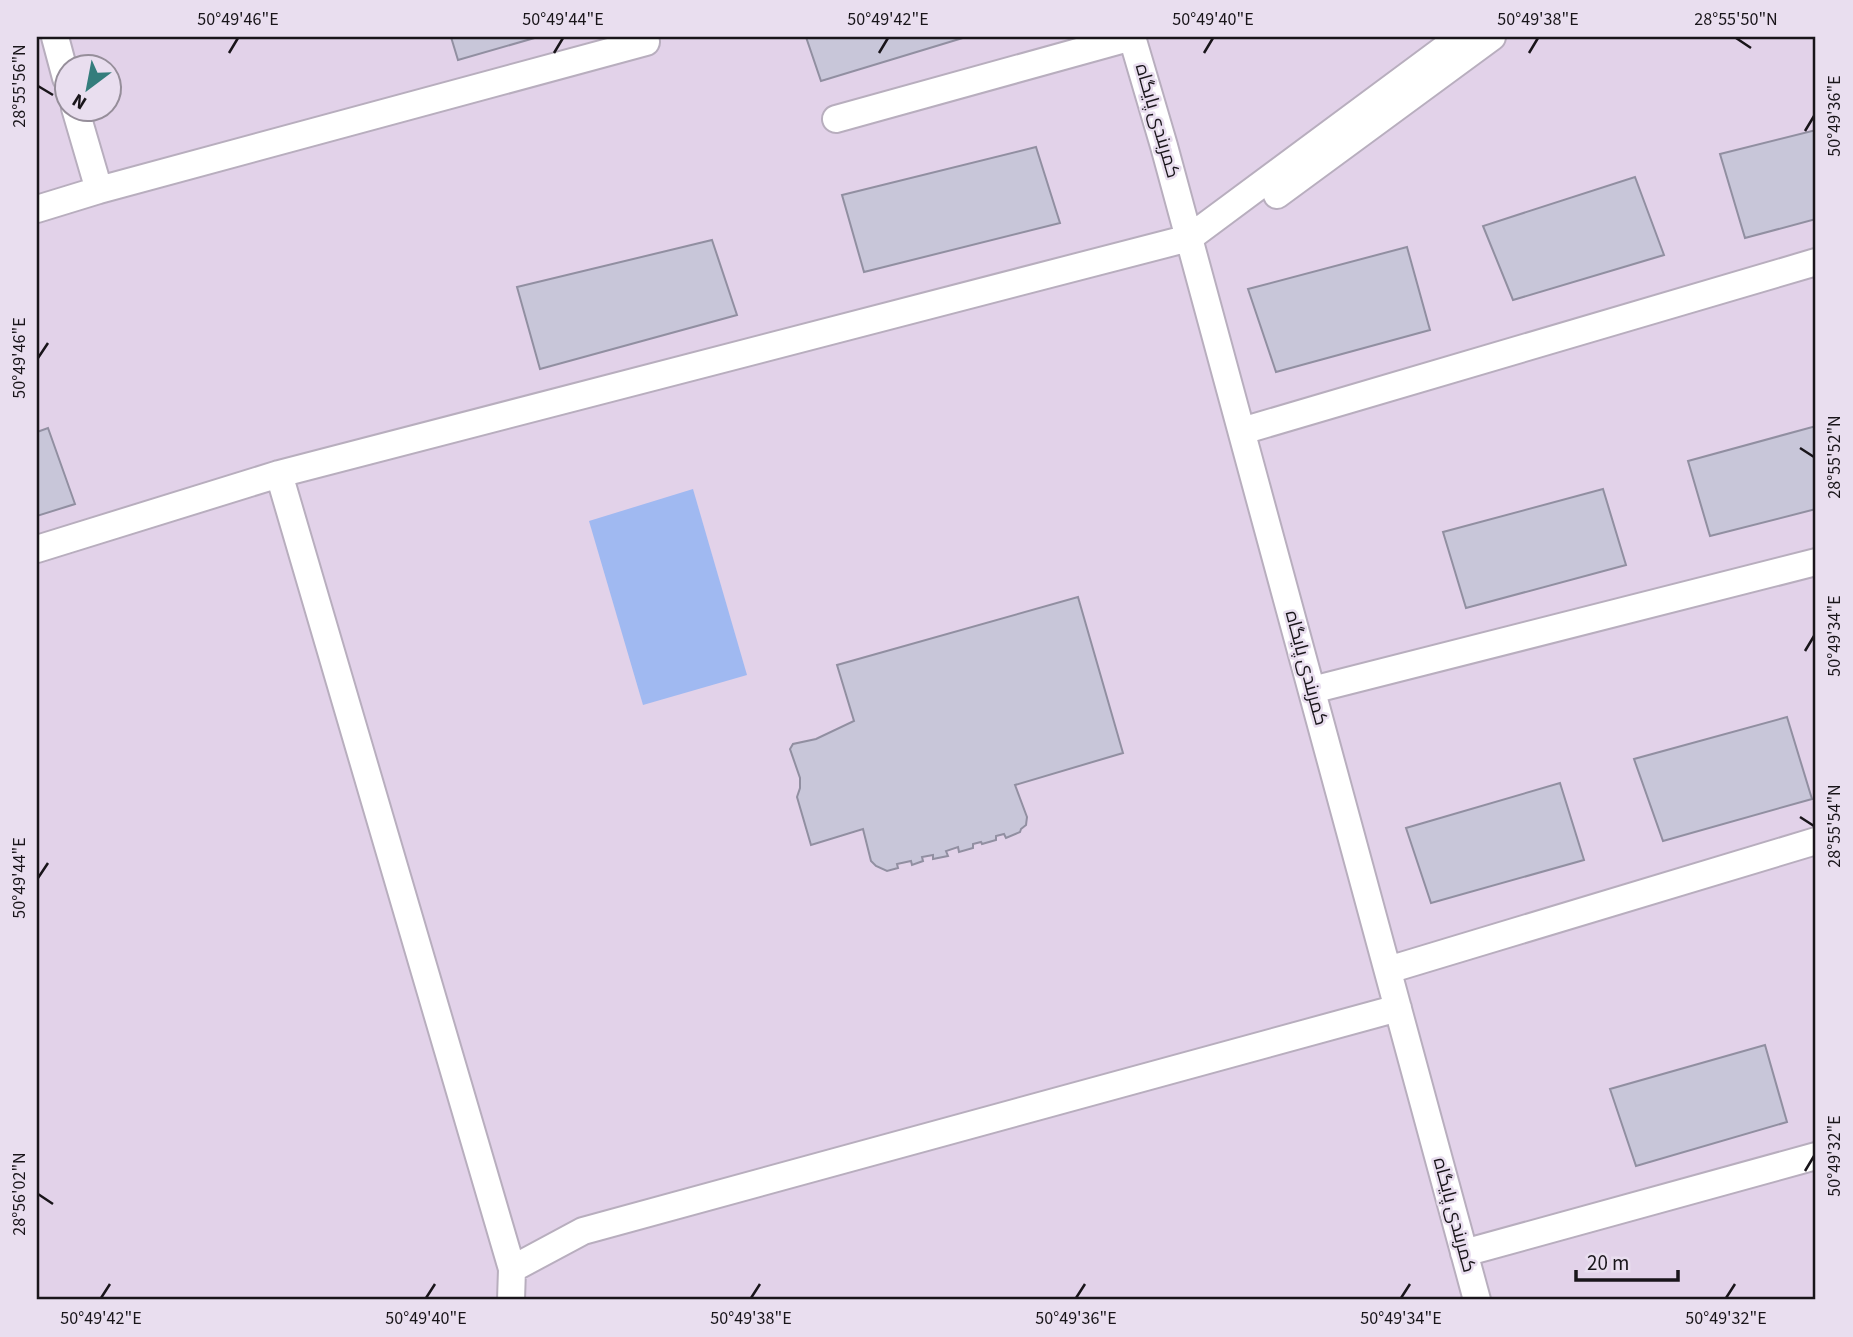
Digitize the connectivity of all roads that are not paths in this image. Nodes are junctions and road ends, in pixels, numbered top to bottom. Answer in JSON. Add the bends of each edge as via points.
{"nodes":[{"id":1,"x":1132,"y":37,"type":"edge"},
{"id":2,"x":1460,"y":37,"type":"edge"},
{"id":3,"x":1493,"y":37,"type":"edge"},
{"id":4,"x":646,"y":42,"type":"dead end"},
{"id":5,"x":836,"y":119,"type":"dead end"},
{"id":6,"x":79,"y":122,"type":"edge"},
{"id":7,"x":99,"y":190,"type":"junction"},
{"id":8,"x":37,"y":209,"type":"edge"},
{"id":9,"x":1192,"y":247,"type":"junction"},
{"id":10,"x":1816,"y":262,"type":"edge"},
{"id":11,"x":1242,"y":431,"type":"junction"},
{"id":12,"x":279,"y":474,"type":"junction"},
{"id":13,"x":37,"y":549,"type":"edge"},
{"id":14,"x":1816,"y":562,"type":"edge"},
{"id":15,"x":1312,"y":690,"type":"junction"},
{"id":16,"x":1816,"y":841,"type":"edge"},
{"id":17,"x":1388,"y":970,"type":"junction"},
{"id":18,"x":1398,"y":1008,"type":"junction"},
{"id":19,"x":1816,"y":1156,"type":"edge"},
{"id":20,"x":1464,"y":1253,"type":"junction"},
{"id":21,"x":512,"y":1269,"type":"junction"},
{"id":22,"x":512,"y":1300,"type":"edge"},
{"id":23,"x":1477,"y":1300,"type":"edge"}],
"edges":[{"from":1,"to":5,"type":"street"},
{"from":1,"to":9,"type":"street","name":"کمربندی پایگاه"},
{"from":2,"to":9,"type":"street"},
{"from":3,"to":9,"type":"street"},
{"from":4,"to":7,"type":"street"},
{"from":6,"to":7,"type":"street"},
{"from":7,"to":8,"type":"street"},
{"from":9,"to":11,"type":"street","name":"کمربندی پایگاه"},
{"from":9,"to":12,"type":"street"},
{"from":10,"to":11,"type":"street"},
{"from":11,"to":15,"type":"street","name":"کمربندی پایگاه"},
{"from":12,"to":13,"type":"street"},
{"from":12,"to":21,"type":"street"},
{"from":14,"to":15,"type":"street"},
{"from":15,"to":17,"type":"street","name":"کمربندی پایگاه"},
{"from":16,"to":17,"type":"street"},
{"from":17,"to":18,"type":"street","name":"کمربندی پایگاه"},
{"from":18,"to":20,"type":"street","name":"کمربندی پایگاه"},
{"from":18,"to":21,"type":"street","via":[[583,1231]]},
{"from":19,"to":20,"type":"street"},
{"from":20,"to":23,"type":"street","name":"کمربندی پایگاه"},
{"from":21,"to":22,"type":"street"}]}
